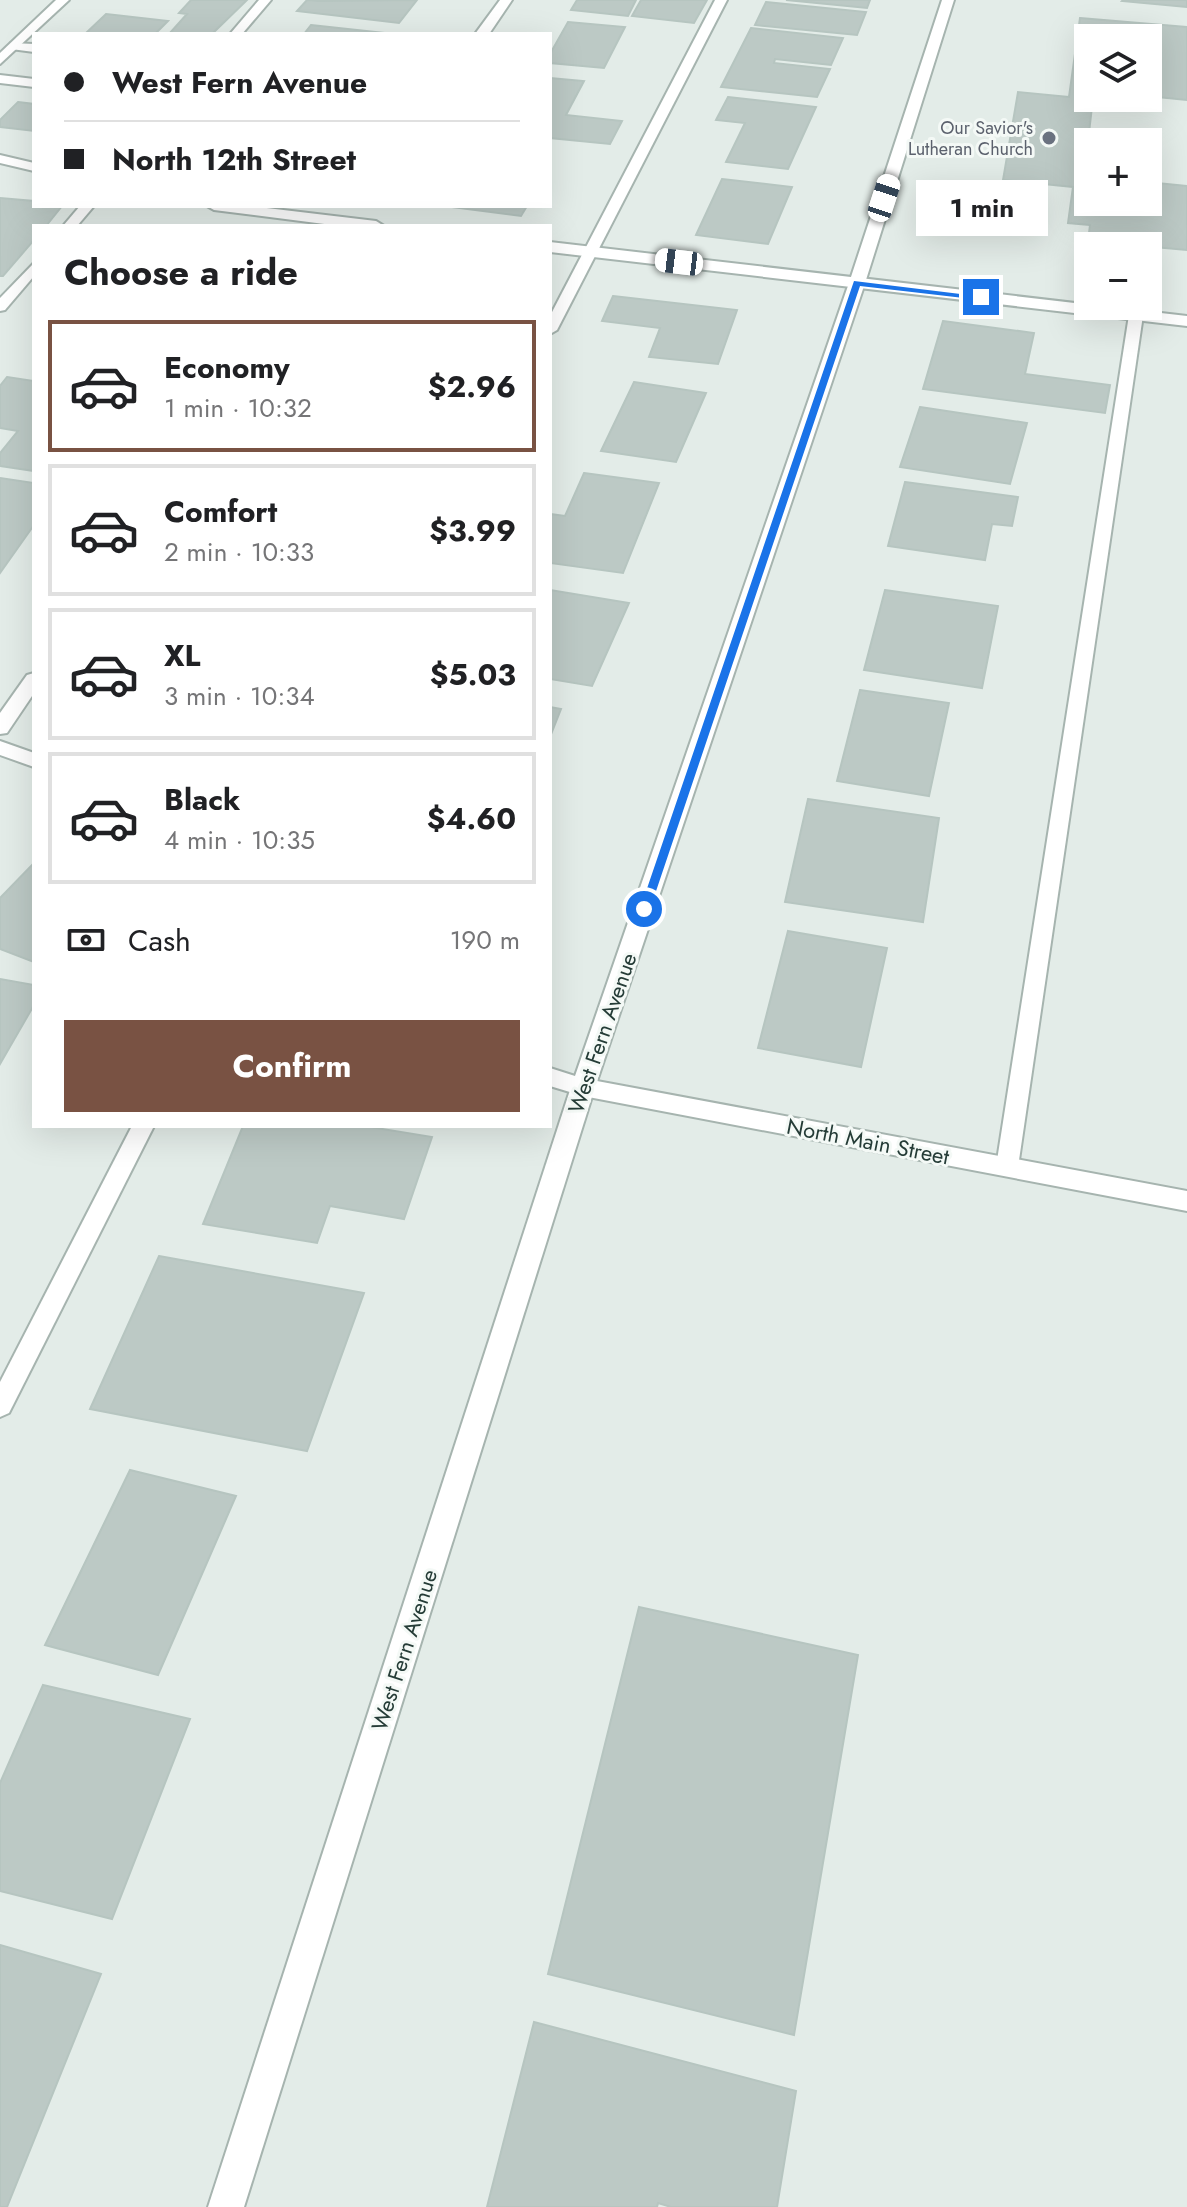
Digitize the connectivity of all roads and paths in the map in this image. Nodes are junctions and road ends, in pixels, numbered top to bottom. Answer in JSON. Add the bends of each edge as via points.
{"nodes":[{"id":1,"x":63,"y":0,"type":"edge"},
{"id":2,"x":265,"y":0,"type":"edge"},
{"id":3,"x":506,"y":0,"type":"edge"},
{"id":4,"x":721,"y":0,"type":"edge"},
{"id":5,"x":948,"y":0,"type":"edge"},
{"id":6,"x":238,"y":32,"type":"edge"},
{"id":7,"x":483,"y":32,"type":"edge"},
{"id":8,"x":15,"y":46,"type":"junction"},
{"id":9,"x":32,"y":48,"type":"edge"},
{"id":10,"x":0,"y":60,"type":"edge"},
{"id":11,"x":0,"y":79,"type":"edge"},
{"id":12,"x":32,"y":83,"type":"edge"},
{"id":13,"x":0,"y":159,"type":"edge"},
{"id":14,"x":32,"y":167,"type":"edge"},
{"id":15,"x":85,"y":208,"type":"edge"},
{"id":16,"x":229,"y":208,"type":"edge"},
{"id":17,"x":72,"y":224,"type":"edge"},
{"id":18,"x":348,"y":224,"type":"edge"},
{"id":19,"x":552,"y":247,"type":"edge"},
{"id":20,"x":590,"y":251,"type":"junction"},
{"id":21,"x":32,"y":269,"type":"edge"},
{"id":22,"x":857,"y":283,"type":"junction"},
{"id":23,"x":0,"y":307,"type":"edge"},
{"id":24,"x":1074,"y":308,"type":"edge"},
{"id":25,"x":1162,"y":318,"type":"edge"},
{"id":26,"x":1135,"y":320,"type":"edge"},
{"id":27,"x":1187,"y":321,"type":"edge"},
{"id":28,"x":552,"y":326,"type":"edge"},
{"id":29,"x":32,"y":682,"type":"edge"},
{"id":30,"x":0,"y":728,"type":"edge"},
{"id":31,"x":0,"y":748,"type":"edge"},
{"id":32,"x":32,"y":759,"type":"edge"},
{"id":33,"x":552,"y":1078,"type":"edge"},
{"id":34,"x":583,"y":1087,"type":"junction"},
{"id":35,"x":142,"y":1128,"type":"edge"},
{"id":36,"x":1007,"y":1167,"type":"junction"},
{"id":37,"x":1187,"y":1201,"type":"edge"},
{"id":38,"x":0,"y":1406,"type":"edge"},
{"id":39,"x":226,"y":2207,"type":"edge"}],
"edges":[{"from":1,"to":8,"type":"street"},
{"from":2,"to":6,"type":"lane"},
{"from":3,"to":7,"type":"street"},
{"from":4,"to":20,"type":"lane"},
{"from":5,"to":22,"type":"street","name":"West Fern Avenue"},
{"from":8,"to":9,"type":"lane"},
{"from":8,"to":10,"type":"street"},
{"from":11,"to":12,"type":"lane"},
{"from":13,"to":14,"type":"street"},
{"from":15,"to":17,"type":"lane"},
{"from":16,"to":18,"type":"street"},
{"from":19,"to":20,"type":"street"},
{"from":20,"to":22,"type":"street"},
{"from":20,"to":28,"type":"lane"},
{"from":21,"to":23,"type":"lane"},
{"from":22,"to":24,"type":"street"},
{"from":22,"to":34,"type":"street","name":"West Fern Avenue"},
{"from":25,"to":27,"type":"street"},
{"from":26,"to":36,"type":"lane"},
{"from":29,"to":30,"type":"street"},
{"from":31,"to":32,"type":"street"},
{"from":33,"to":34,"type":"street","name":"North Main Street"},
{"from":34,"to":36,"type":"street","name":"North Main Street"},
{"from":34,"to":39,"type":"street","name":"West Fern Avenue"},
{"from":35,"to":38,"type":"lane"},
{"from":36,"to":37,"type":"street","name":"North Main Street"}]}
